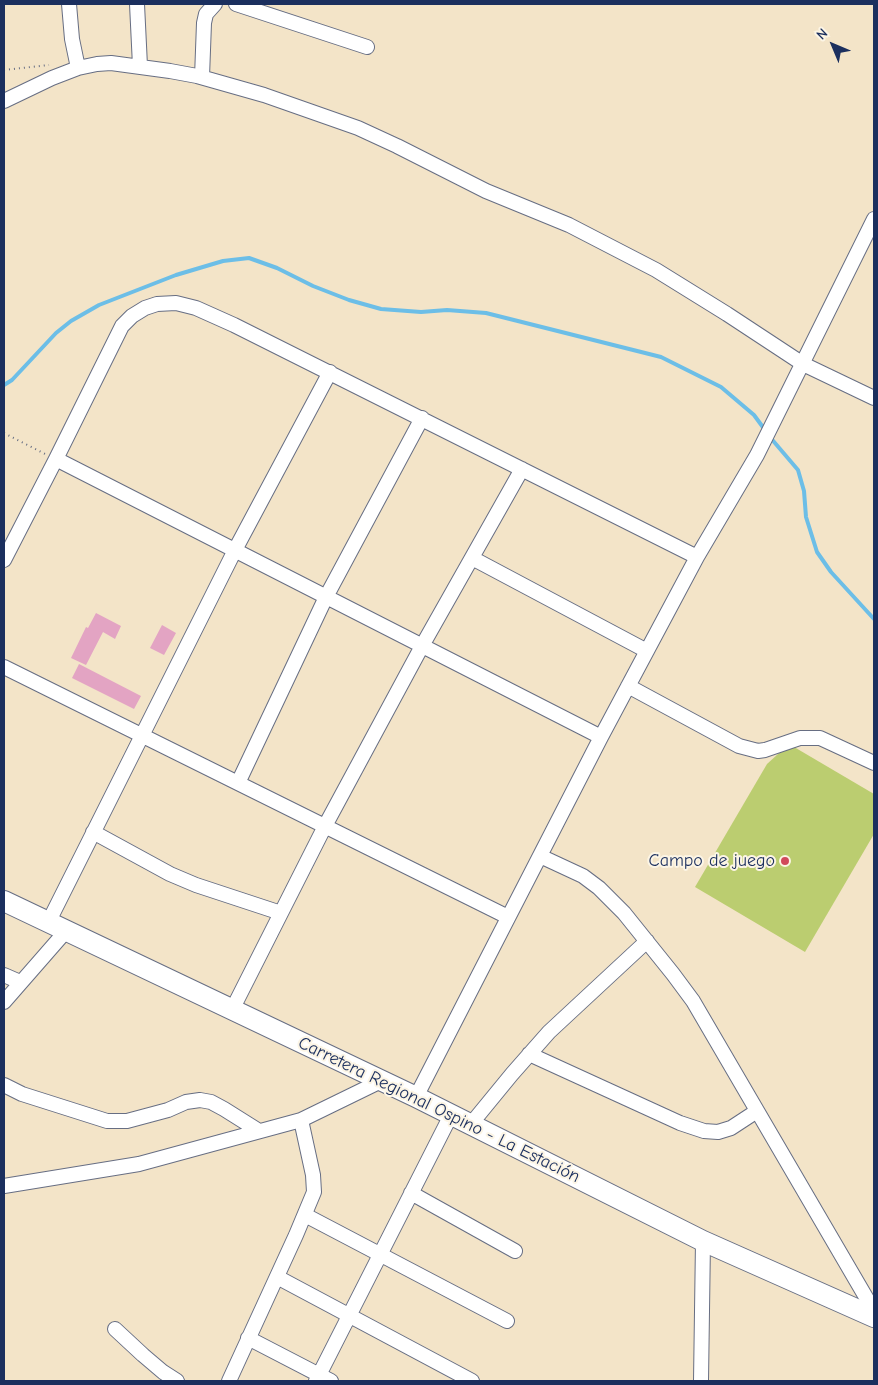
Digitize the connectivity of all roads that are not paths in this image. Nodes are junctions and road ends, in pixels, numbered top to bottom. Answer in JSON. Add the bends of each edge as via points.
{"nodes":[{"id":1,"x":69,"y":4,"type":"edge"},
{"id":2,"x":137,"y":4,"type":"edge"},
{"id":3,"x":215,"y":4,"type":"edge"},
{"id":4,"x":236,"y":4,"type":"edge"},
{"id":5,"x":366,"y":47,"type":"dead end"},
{"id":6,"x":140,"y":66,"type":"junction"},
{"id":7,"x":73,"y":70,"type":"junction"},
{"id":8,"x":202,"y":77,"type":"junction"},
{"id":9,"x":4,"y":101,"type":"edge"},
{"id":10,"x":874,"y":219,"type":"edge"},
{"id":11,"x":802,"y":364,"type":"junction"},
{"id":12,"x":330,"y":372,"type":"junction"},
{"id":13,"x":874,"y":398,"type":"edge"},
{"id":14,"x":422,"y":418,"type":"junction"},
{"id":15,"x":56,"y":459,"type":"junction"},
{"id":16,"x":522,"y":468,"type":"junction"},
{"id":17,"x":235,"y":550,"type":"junction"},
{"id":18,"x":6,"y":552,"type":"edge"},
{"id":19,"x":698,"y":556,"type":"junction"},
{"id":20,"x":472,"y":558,"type":"junction"},
{"id":21,"x":326,"y":597,"type":"junction"},
{"id":22,"x":422,"y":646,"type":"junction"},
{"id":23,"x":647,"y":651,"type":"junction"},
{"id":24,"x":4,"y":666,"type":"edge"},
{"id":25,"x":628,"y":686,"type":"junction"},
{"id":26,"x":142,"y":735,"type":"junction"},
{"id":27,"x":601,"y":737,"type":"junction"},
{"id":28,"x":874,"y":763,"type":"edge"},
{"id":29,"x":238,"y":783,"type":"junction"},
{"id":30,"x":325,"y":826,"type":"junction"},
{"id":31,"x":93,"y":832,"type":"junction"},
{"id":32,"x":540,"y":856,"type":"junction"},
{"id":33,"x":4,"y":901,"type":"edge"},
{"id":34,"x":281,"y":913,"type":"junction"},
{"id":35,"x":508,"y":917,"type":"junction"},
{"id":36,"x":57,"y":927,"type":"junction"},
{"id":37,"x":646,"y":941,"type":"junction"},
{"id":38,"x":4,"y":975,"type":"edge"},
{"id":39,"x":20,"y":982,"type":"junction"},
{"id":40,"x":4,"y":1002,"type":"edge"},
{"id":41,"x":232,"y":1010,"type":"junction"},
{"id":42,"x":529,"y":1054,"type":"junction"},
{"id":43,"x":381,"y":1080,"type":"junction"},
{"id":44,"x":4,"y":1085,"type":"edge"},
{"id":45,"x":416,"y":1097,"type":"junction"},
{"id":46,"x":757,"y":1111,"type":"junction"},
{"id":47,"x":451,"y":1115,"type":"junction"},
{"id":48,"x":301,"y":1120,"type":"junction"},
{"id":49,"x":471,"y":1124,"type":"junction"},
{"id":50,"x":259,"y":1131,"type":"junction"},
{"id":51,"x":4,"y":1186,"type":"edge"},
{"id":52,"x":411,"y":1193,"type":"junction"},
{"id":53,"x":305,"y":1215,"type":"junction"},
{"id":54,"x":703,"y":1241,"type":"junction"},
{"id":55,"x":515,"y":1251,"type":"dead end"},
{"id":56,"x":380,"y":1255,"type":"junction"},
{"id":57,"x":276,"y":1277,"type":"junction"},
{"id":58,"x":874,"y":1311,"type":"edge"},
{"id":59,"x":349,"y":1316,"type":"junction"},
{"id":60,"x":874,"y":1317,"type":"edge"},
{"id":61,"x":507,"y":1321,"type":"dead end"},
{"id":62,"x":115,"y":1329,"type":"dead end"},
{"id":63,"x":248,"y":1338,"type":"junction"},
{"id":64,"x":322,"y":1379,"type":"edge"},
{"id":65,"x":176,"y":1381,"type":"edge"},
{"id":66,"x":228,"y":1381,"type":"edge"},
{"id":67,"x":472,"y":1381,"type":"edge"},
{"id":68,"x":700,"y":1381,"type":"edge"}],
"edges":[{"from":1,"to":7,"type":"street"},
{"from":2,"to":6,"type":"street"},
{"from":3,"to":8,"type":"street","via":[[206,14],[204,23]]},
{"from":4,"to":5,"type":"street"},
{"from":6,"to":7,"type":"street","via":[[111,63]]},
{"from":6,"to":8,"type":"street"},
{"from":7,"to":9,"type":"street"},
{"from":8,"to":11,"type":"street","via":[[358,128],[486,191],[569,225],[656,270]]},
{"from":10,"to":11,"type":"street"},
{"from":11,"to":13,"type":"street"},
{"from":11,"to":19,"type":"street","via":[[757,454]]},
{"from":12,"to":14,"type":"street"},
{"from":12,"to":15,"type":"street","via":[[196,308],[176,303],[157,304],[132,316],[122,326]]},
{"from":12,"to":17,"type":"street"},
{"from":14,"to":16,"type":"street"},
{"from":14,"to":21,"type":"street"},
{"from":15,"to":17,"type":"street"},
{"from":15,"to":18,"type":"street"},
{"from":16,"to":19,"type":"street"},
{"from":16,"to":20,"type":"street"},
{"from":17,"to":21,"type":"street"},
{"from":17,"to":26,"type":"street"},
{"from":19,"to":23,"type":"street"},
{"from":20,"to":22,"type":"street"},
{"from":20,"to":23,"type":"street"},
{"from":21,"to":22,"type":"street"},
{"from":21,"to":29,"type":"street"},
{"from":22,"to":27,"type":"street"},
{"from":22,"to":30,"type":"street"},
{"from":23,"to":25,"type":"street"},
{"from":24,"to":26,"type":"street"},
{"from":25,"to":27,"type":"street"},
{"from":25,"to":28,"type":"street","via":[[740,746],[758,751],[800,738],[820,738]]},
{"from":26,"to":29,"type":"street"},
{"from":26,"to":31,"type":"street"},
{"from":27,"to":32,"type":"street"},
{"from":29,"to":30,"type":"street"},
{"from":30,"to":34,"type":"street"},
{"from":30,"to":35,"type":"street"},
{"from":31,"to":34,"type":"street","via":[[170,874]]},
{"from":31,"to":36,"type":"street"},
{"from":32,"to":35,"type":"street"},
{"from":32,"to":37,"type":"street","via":[[583,876],[599,888]]},
{"from":33,"to":36,"type":"main road","name":"Carretera Regional Ospino - La Estación"},
{"from":34,"to":41,"type":"street"},
{"from":35,"to":45,"type":"street"},
{"from":36,"to":39,"type":"street"},
{"from":36,"to":41,"type":"main road","name":"Carretera Regional Ospino - La Estación"},
{"from":37,"to":42,"type":"street"},
{"from":37,"to":46,"type":"street","via":[[693,1001]]},
{"from":38,"to":39,"type":"street"},
{"from":39,"to":40,"type":"street"},
{"from":41,"to":43,"type":"main road","name":"Carretera Regional Ospino - La Estación"},
{"from":42,"to":46,"type":"street","via":[[704,1131],[718,1132],[731,1128]]},
{"from":42,"to":49,"type":"street"},
{"from":43,"to":45,"type":"main road","name":"Carretera Regional Ospino - La Estación"},
{"from":43,"to":48,"type":"street"},
{"from":44,"to":50,"type":"street","via":[[22,1094],[107,1121],[127,1121],[200,1100],[211,1102]]},
{"from":45,"to":47,"type":"main road","name":"Carretera Regional Ospino - La Estación"},
{"from":46,"to":58,"type":"street"},
{"from":47,"to":49,"type":"main road","name":"Carretera Regional Ospino - La Estación"},
{"from":47,"to":52,"type":"street"},
{"from":48,"to":50,"type":"street"},
{"from":48,"to":53,"type":"street","via":[[314,1185]]},
{"from":49,"to":54,"type":"main road","name":"Carretera Regional Ospino - La Estación"},
{"from":50,"to":51,"type":"street","via":[[139,1164]]},
{"from":52,"to":55,"type":"street"},
{"from":52,"to":56,"type":"street"},
{"from":53,"to":56,"type":"street"},
{"from":53,"to":57,"type":"street"},
{"from":54,"to":60,"type":"main road","name":"Carretera Regional Ospino - La Estación"},
{"from":54,"to":68,"type":"street"},
{"from":56,"to":59,"type":"street"},
{"from":56,"to":61,"type":"street"},
{"from":57,"to":59,"type":"street"},
{"from":57,"to":63,"type":"street"},
{"from":59,"to":64,"type":"street"},
{"from":59,"to":67,"type":"street"},
{"from":62,"to":65,"type":"street"},
{"from":63,"to":64,"type":"street"},
{"from":63,"to":66,"type":"street"}]}
